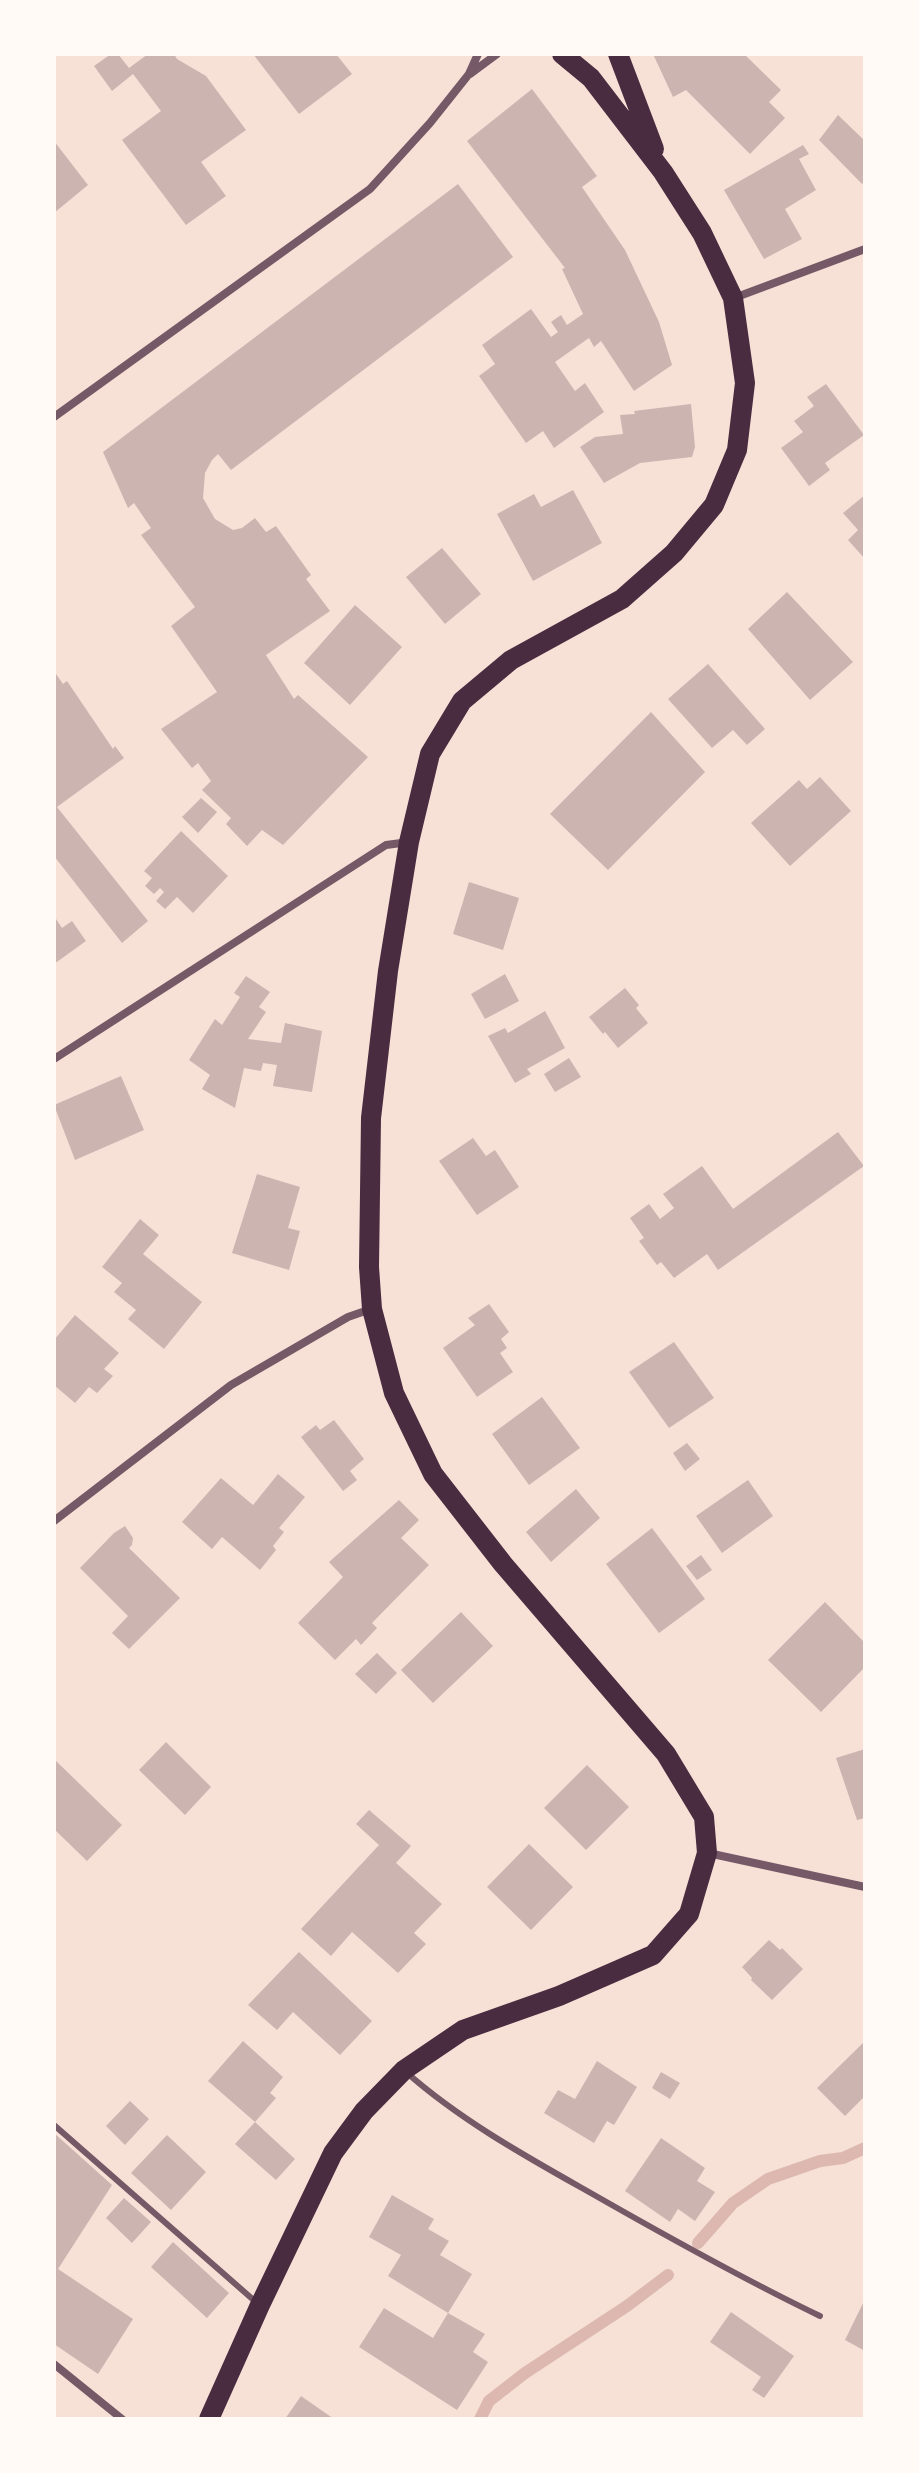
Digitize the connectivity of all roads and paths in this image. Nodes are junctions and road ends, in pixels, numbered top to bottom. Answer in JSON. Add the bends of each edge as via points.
{"nodes":[{"id":1,"x":478,"y":54,"type":"edge"},
{"id":2,"x":497,"y":54,"type":"edge"},
{"id":3,"x":562,"y":54,"type":"edge"},
{"id":4,"x":618,"y":54,"type":"edge"},
{"id":5,"x":469,"y":74,"type":"junction"},
{"id":6,"x":663,"y":172,"type":"junction"},
{"id":7,"x":865,"y":249,"type":"edge"},
{"id":8,"x":733,"y":298,"type":"junction"},
{"id":9,"x":54,"y":417,"type":"edge"},
{"id":10,"x":409,"y":842,"type":"junction"},
{"id":11,"x":54,"y":1059,"type":"edge"},
{"id":12,"x":372,"y":1309,"type":"junction"},
{"id":13,"x":54,"y":1521,"type":"edge"},
{"id":14,"x":707,"y":1853,"type":"junction"},
{"id":15,"x":865,"y":1887,"type":"edge"},
{"id":16,"x":404,"y":2070,"type":"junction"},
{"id":17,"x":54,"y":2125,"type":"edge"},
{"id":18,"x":260,"y":2305,"type":"junction"},
{"id":19,"x":820,"y":2316,"type":"dead end"},
{"id":20,"x":54,"y":2364,"type":"edge"},
{"id":21,"x":122,"y":2419,"type":"edge"},
{"id":22,"x":209,"y":2419,"type":"edge"}],
"edges":[{"from":1,"to":5,"type":"street"},
{"from":2,"to":5,"type":"street"},
{"from":3,"to":6,"type":"main road","via":[[591,78]]},
{"from":4,"to":6,"type":"main road"},
{"from":5,"to":9,"type":"street","via":[[370,189]]},
{"from":6,"to":8,"type":"main road","via":[[702,233]]},
{"from":7,"to":8,"type":"street"},
{"from":8,"to":10,"type":"main road","via":[[745,383],[737,450],[714,505],[674,553],[622,599],[511,660],[462,701],[430,754]]},
{"from":10,"to":11,"type":"street","via":[[386,845]]},
{"from":10,"to":12,"type":"main road","via":[[371,1118]]},
{"from":12,"to":13,"type":"street","via":[[348,1317],[231,1385]]},
{"from":12,"to":14,"type":"main road","via":[[394,1393],[433,1474],[666,1754],[704,1817]]},
{"from":14,"to":15,"type":"street"},
{"from":14,"to":16,"type":"main road","via":[[689,1914],[653,1955],[463,2030]]},
{"from":16,"to":18,"type":"main road","via":[[333,2153]]},
{"from":16,"to":19,"type":"lane","via":[[432,2095],[548,2169],[737,2276]]},
{"from":17,"to":18,"type":"lane"},
{"from":18,"to":22,"type":"main road"},
{"from":20,"to":21,"type":"street"}]}
